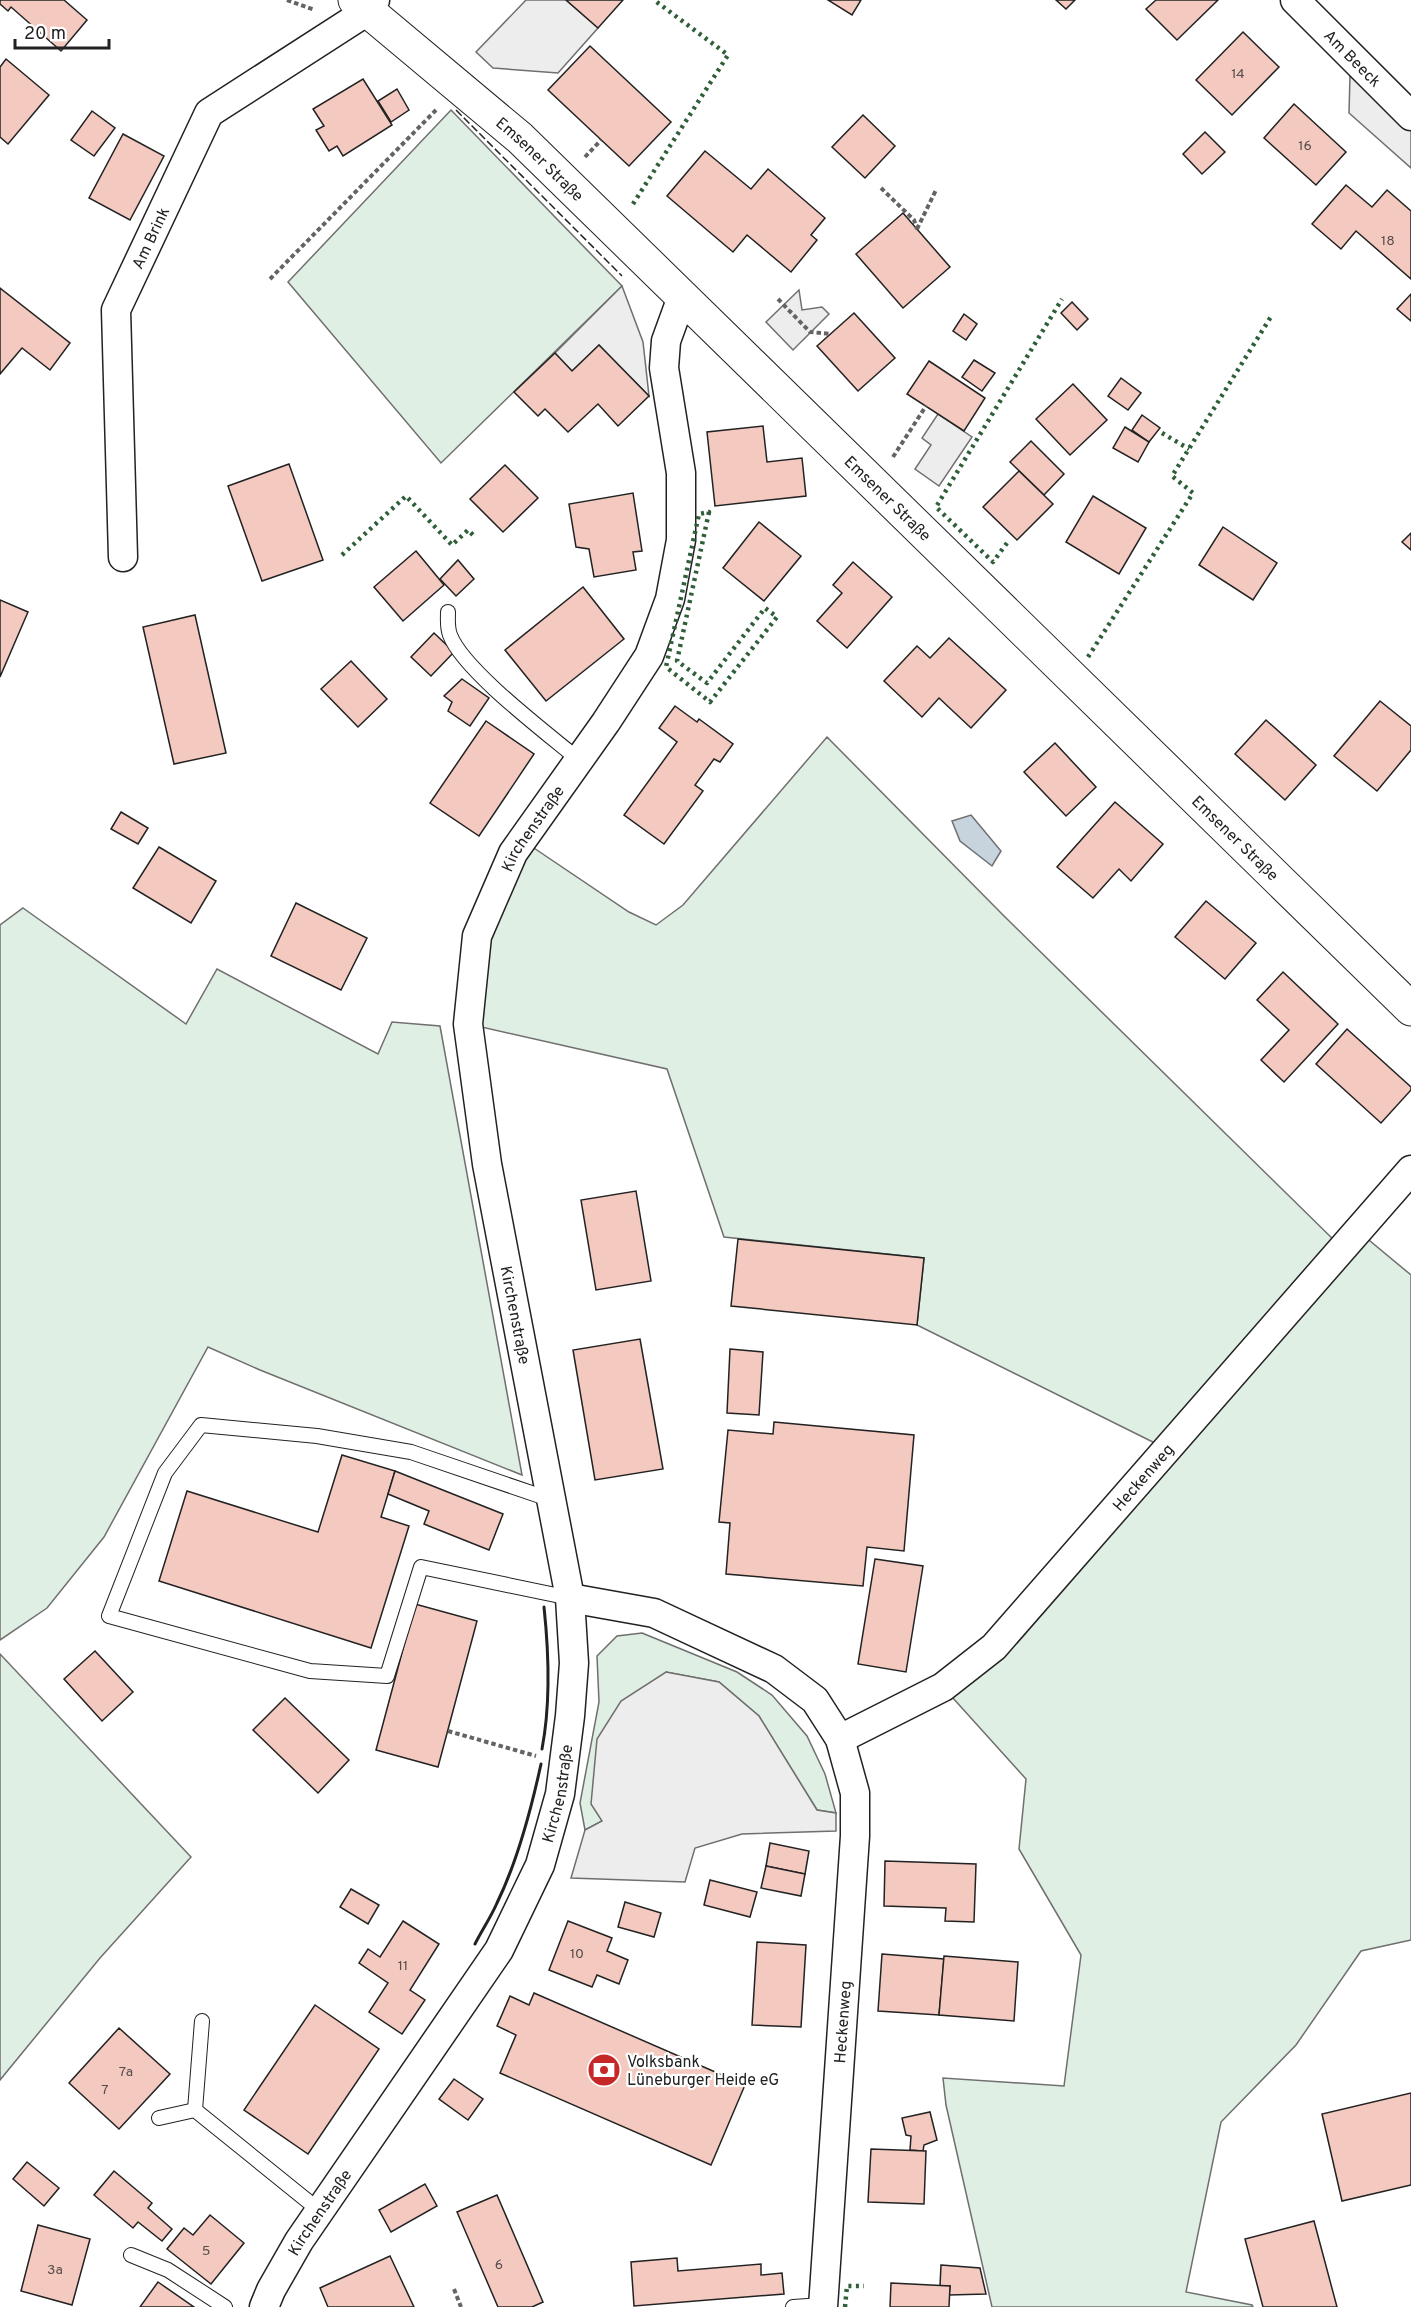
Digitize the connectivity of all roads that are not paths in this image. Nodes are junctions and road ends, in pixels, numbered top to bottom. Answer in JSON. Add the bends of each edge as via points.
{"nodes":[{"id":1,"x":1295,"y":0,"type":"edge"},
{"id":2,"x":367,"y":3,"type":"edge"},
{"id":3,"x":1411,"y":116,"type":"edge"},
{"id":4,"x":682,"y":297,"type":"junction"},
{"id":5,"x":123,"y":557,"type":"dead end"},
{"id":6,"x":448,"y":612,"type":"dead end"},
{"id":7,"x":579,"y":760,"type":"junction"},
{"id":8,"x":1411,"y":1009,"type":"edge"},
{"id":9,"x":1411,"y":1170,"type":"edge"},
{"id":10,"x":552,"y":1500,"type":"junction"},
{"id":11,"x":570,"y":1598,"type":"junction"},
{"id":12,"x":840,"y":1739,"type":"junction"},
{"id":13,"x":202,"y":2021,"type":"dead end"},
{"id":14,"x":195,"y":2110,"type":"junction"},
{"id":15,"x":159,"y":2118,"type":"dead end"},
{"id":16,"x":320,"y":2211,"type":"junction"},
{"id":17,"x":131,"y":2255,"type":"dead end"},
{"id":18,"x":823,"y":2306,"type":"edge"},
{"id":19,"x":225,"y":2307,"type":"edge"},
{"id":20,"x":264,"y":2307,"type":"edge"},
{"id":21,"x":793,"y":2307,"type":"edge"}],
"edges":[{"from":1,"to":3,"type":"street","name":"Am Beeck"},
{"from":2,"to":4,"type":"street","name":"Emsener Straße","via":[[520,138]]},
{"from":2,"to":5,"type":"street","name":"Am Brink","via":[[209,113],[116,310]]},
{"from":4,"to":7,"type":"street","name":"Kirchenstraße","via":[[666,341],[664,368],[681,473],[681,540],[670,599],[649,656]]},
{"from":4,"to":8,"type":"street","name":"Emsener Straße"},
{"from":6,"to":7,"type":"lane","via":[[450,636],[459,652]]},
{"from":7,"to":10,"type":"street","name":"Kirchenstraße","via":[[513,853],[477,936],[468,1024],[488,1164]]},
{"from":9,"to":12,"type":"street","name":"Heckenweg","via":[[994,1647],[942,1687]]},
{"from":10,"to":11,"type":"street","name":"Kirchenstraße"},
{"from":10,"to":11,"type":"lane","via":[[411,1452],[317,1436],[201,1425],[165,1473],[109,1616],[310,1671],[387,1676],[421,1567]]},
{"from":11,"to":12,"type":"street","name":"Heckenweg","via":[[654,1613],[774,1669],[815,1700]]},
{"from":11,"to":16,"type":"street","name":"Kirchenstraße","via":[[574,1663],[564,1763],[560,1794],[540,1865],[499,1950]]},
{"from":12,"to":18,"type":"street","name":"Heckenweg","via":[[855,1792],[855,1836]]},
{"from":13,"to":14,"type":"lane"},
{"from":14,"to":15,"type":"lane"},
{"from":14,"to":16,"type":"lane"},
{"from":16,"to":20,"type":"street","name":"Kirchenstraße"},
{"from":17,"to":19,"type":"lane","via":[[168,2270]]},
{"from":18,"to":21,"type":"lane"}]}
